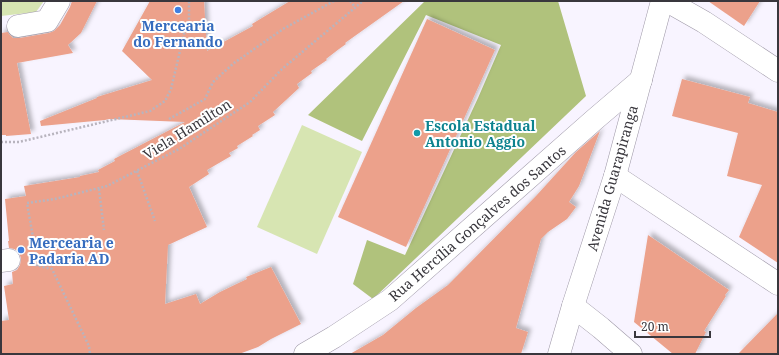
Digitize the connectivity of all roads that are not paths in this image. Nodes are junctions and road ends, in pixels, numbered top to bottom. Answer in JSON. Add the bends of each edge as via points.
{"nodes":[{"id":1,"x":59,"y":1,"type":"edge"},
{"id":2,"x":662,"y":1,"type":"edge"},
{"id":3,"x":667,"y":1,"type":"edge"},
{"id":4,"x":18,"y":26,"type":"dead end"},
{"id":5,"x":778,"y":71,"type":"edge"},
{"id":6,"x":641,"y":80,"type":"junction"},
{"id":7,"x":615,"y":176,"type":"junction"},
{"id":8,"x":778,"y":284,"type":"edge"},
{"id":9,"x":573,"y":306,"type":"junction"},
{"id":10,"x":305,"y":354,"type":"edge"},
{"id":11,"x":559,"y":354,"type":"edge"},
{"id":12,"x":631,"y":354,"type":"edge"}],
"edges":[{"from":1,"to":4,"type":"street","via":[[47,21]]},
{"from":2,"to":6,"type":"street","name":"Avenida Guarapiranga"},
{"from":3,"to":5,"type":"street"},
{"from":6,"to":7,"type":"street","name":"Avenida Guarapiranga"},
{"from":6,"to":10,"type":"street","name":"Rua Hercília Gonçalves dos Santos","via":[[390,300]]},
{"from":7,"to":8,"type":"street"},
{"from":7,"to":9,"type":"street","name":"Avenida Guarapiranga"},
{"from":9,"to":11,"type":"street","name":"Avenida Guarapiranga"},
{"from":9,"to":12,"type":"street"}]}
